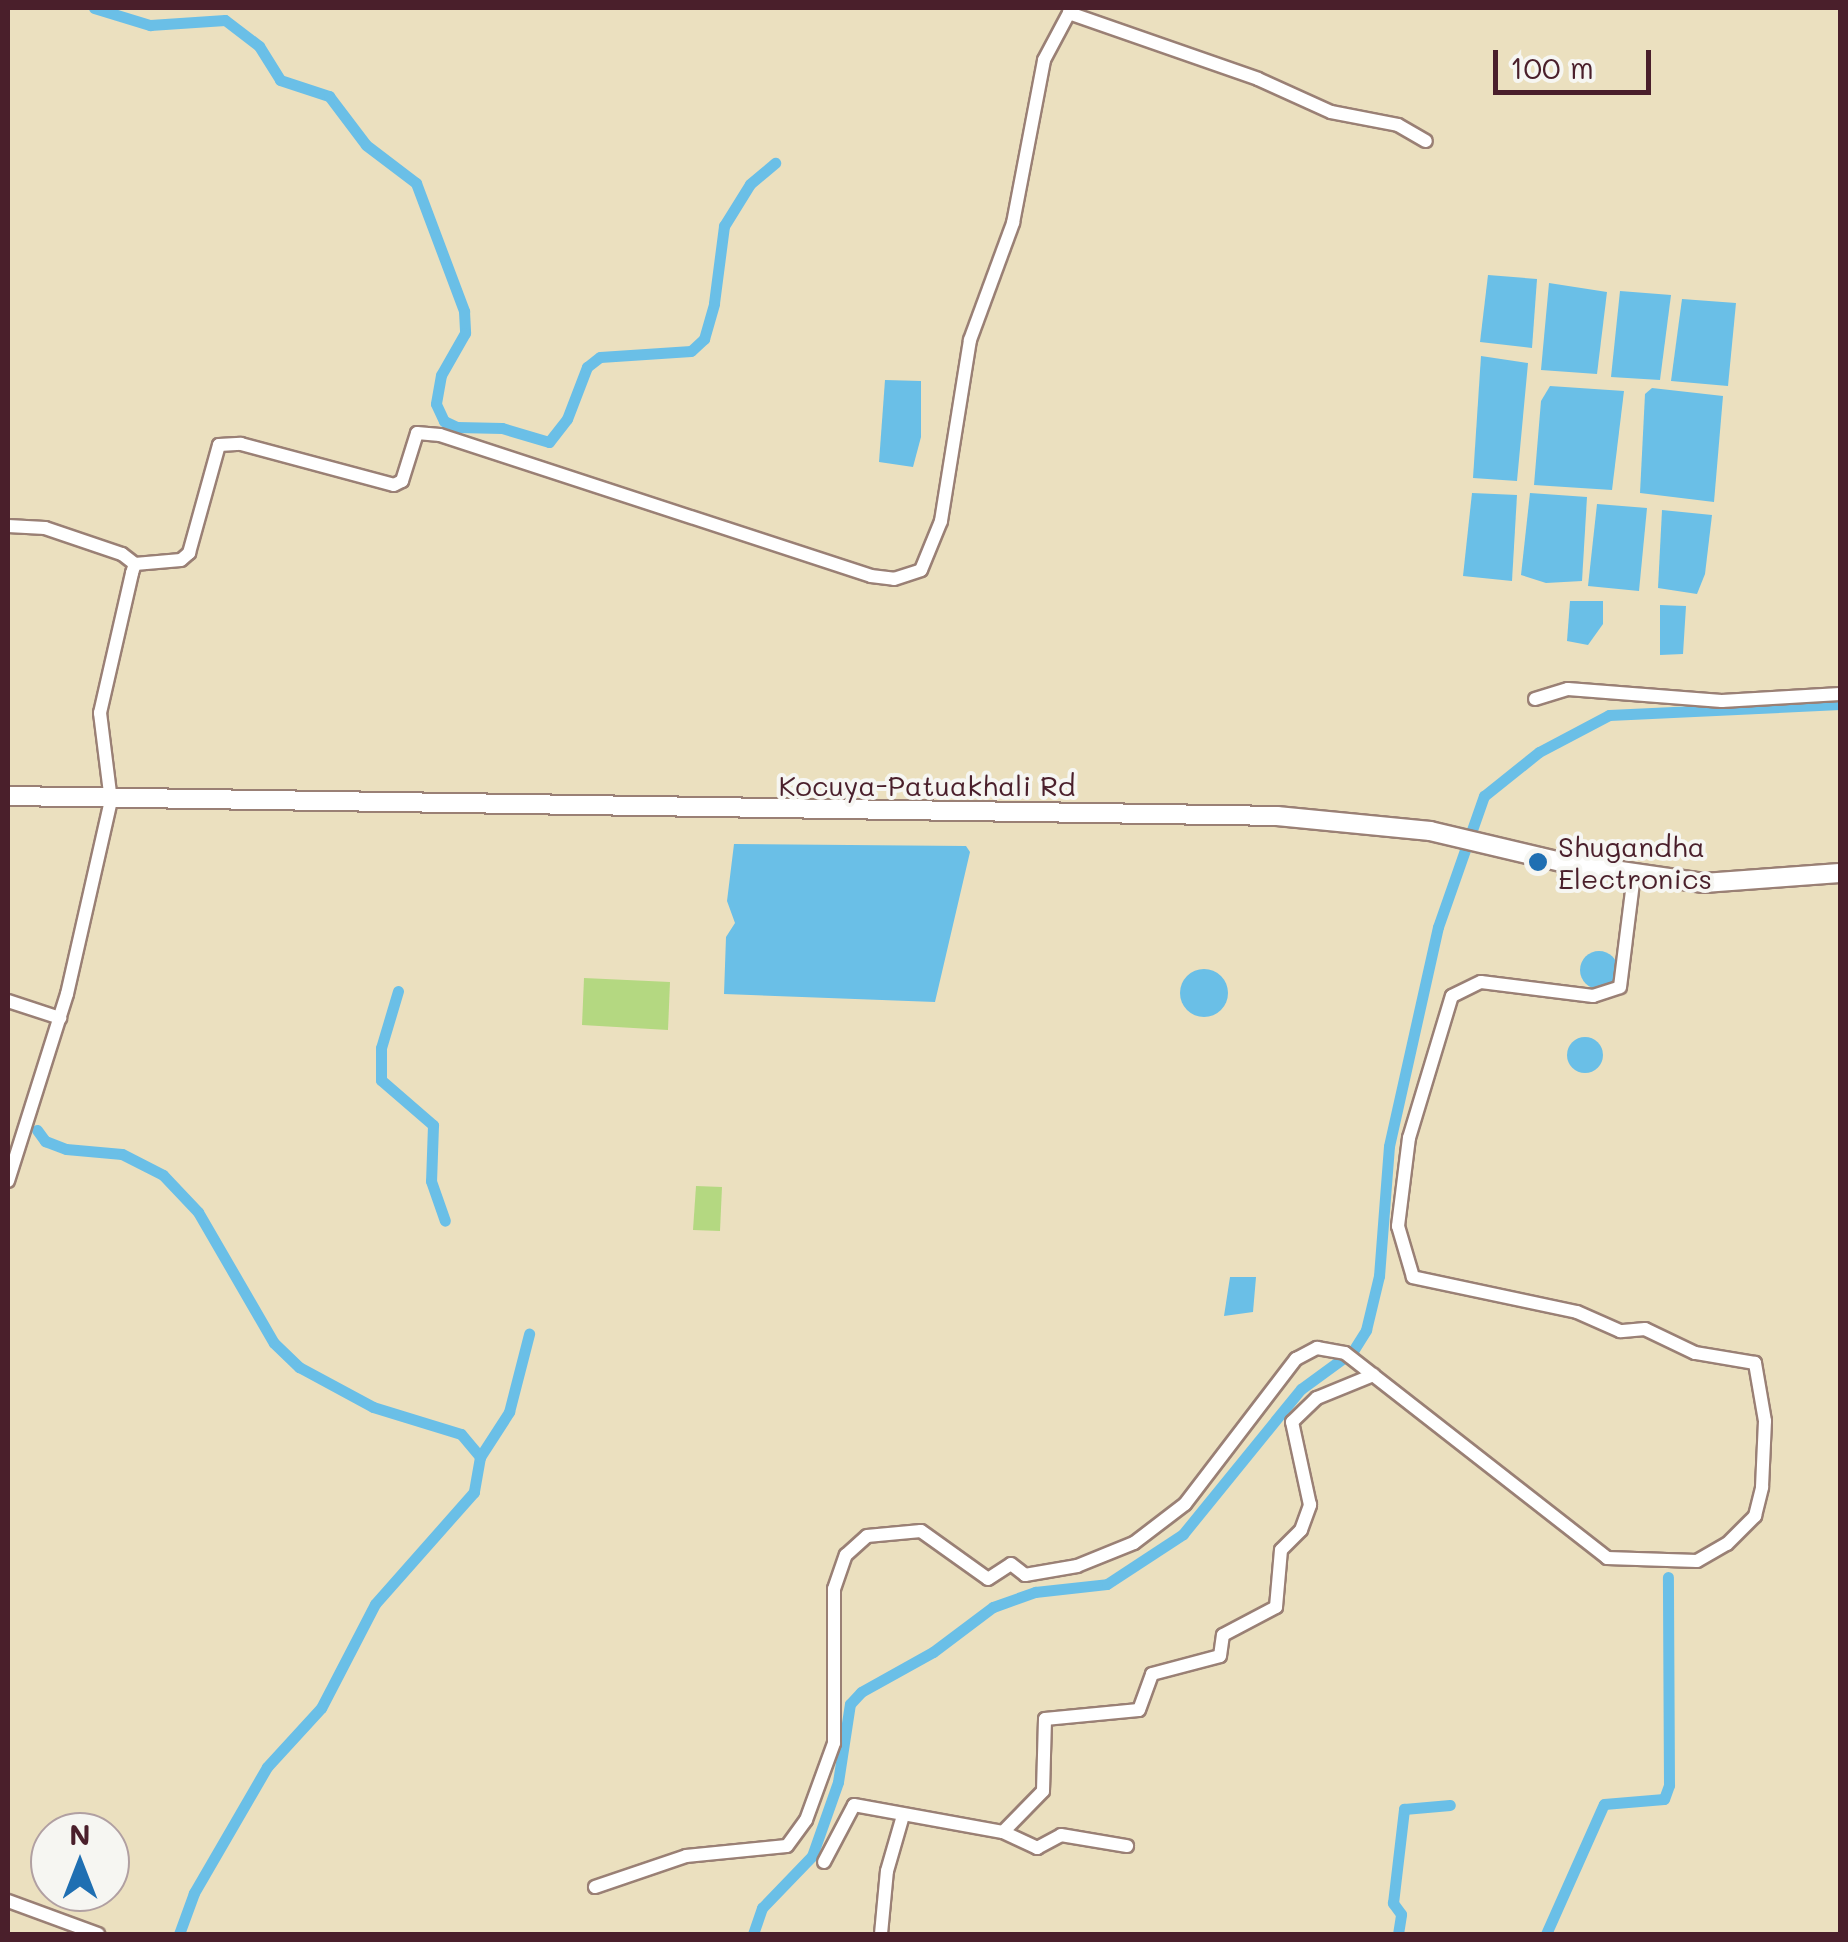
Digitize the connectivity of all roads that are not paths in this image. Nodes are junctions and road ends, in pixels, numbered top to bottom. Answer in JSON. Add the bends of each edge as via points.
{"nodes":[{"id":1,"x":1070,"y":10,"type":"edge"},
{"id":2,"x":1426,"y":141,"type":"dead end"},
{"id":3,"x":8,"y":526,"type":"edge"},
{"id":4,"x":134,"y":564,"type":"junction"},
{"id":5,"x":1840,"y":694,"type":"edge"},
{"id":6,"x":1534,"y":699,"type":"dead end"},
{"id":7,"x":8,"y":796,"type":"edge"},
{"id":8,"x":111,"y":801,"type":"junction"},
{"id":9,"x":1634,"y":874,"type":"junction"},
{"id":10,"x":1840,"y":874,"type":"edge"},
{"id":11,"x":8,"y":1000,"type":"edge"},
{"id":12,"x":60,"y":1018,"type":"junction"},
{"id":13,"x":8,"y":1181,"type":"edge"},
{"id":14,"x":1368,"y":1371,"type":"junction"},
{"id":15,"x":902,"y":1819,"type":"junction"},
{"id":16,"x":1003,"y":1832,"type":"junction"},
{"id":17,"x":1127,"y":1846,"type":"dead end"},
{"id":18,"x":824,"y":1862,"type":"dead end"},
{"id":19,"x":595,"y":1887,"type":"dead end"},
{"id":20,"x":8,"y":1901,"type":"edge"},
{"id":21,"x":98,"y":1934,"type":"edge"},
{"id":22,"x":880,"y":1934,"type":"edge"}],
"edges":[{"from":1,"to":2,"type":"street","via":[[1331,112],[1398,125]]},
{"from":1,"to":4,"type":"street","via":[[1044,60],[1013,223],[970,340],[941,520],[921,570],[871,576],[613,487],[416,432],[402,480],[394,485],[219,444],[189,553],[181,560]]},
{"from":3,"to":4,"type":"street","via":[[46,528]]},
{"from":4,"to":8,"type":"street","via":[[100,713]]},
{"from":5,"to":6,"type":"street","via":[[1722,702],[1568,689]]},
{"from":7,"to":8,"type":"main road","name":"Kocuya-Patuakhali Rd"},
{"from":8,"to":9,"type":"main road","name":"Kocuya-Patuakhali Rd","via":[[1277,816],[1454,837]]},
{"from":8,"to":12,"type":"street"},
{"from":9,"to":10,"type":"main road","name":"Kocuya-Patuakhali Rd","via":[[1704,882]]},
{"from":9,"to":14,"type":"street","via":[[1620,987],[1593,996],[1481,982],[1452,996],[1409,1138],[1398,1207],[1404,1264],[1412,1276],[1440,1286],[1577,1312],[1620,1331],[1645,1329],[1695,1352],[1747,1358],[1760,1378],[1765,1421],[1755,1516],[1727,1544],[1696,1561],[1607,1558]]},
{"from":11,"to":12,"type":"street"},
{"from":12,"to":13,"type":"street"},
{"from":14,"to":16,"type":"street","via":[[1317,1398],[1292,1422],[1310,1505],[1301,1530],[1281,1550],[1276,1607],[1224,1636],[1220,1656],[1152,1674],[1139,1710],[1046,1719],[1043,1790]]},
{"from":14,"to":19,"type":"street","via":[[1331,1346],[1296,1359],[1185,1504],[1134,1543],[1077,1566],[1025,1575],[1011,1564],[988,1578],[921,1531],[867,1536],[846,1556],[834,1589],[834,1742],[806,1820],[787,1846],[686,1856]]},
{"from":15,"to":16,"type":"street"},
{"from":15,"to":18,"type":"street","via":[[854,1805]]},
{"from":15,"to":22,"type":"street"},
{"from":16,"to":17,"type":"street","via":[[1038,1848],[1061,1836]]},
{"from":20,"to":21,"type":"street"}]}
